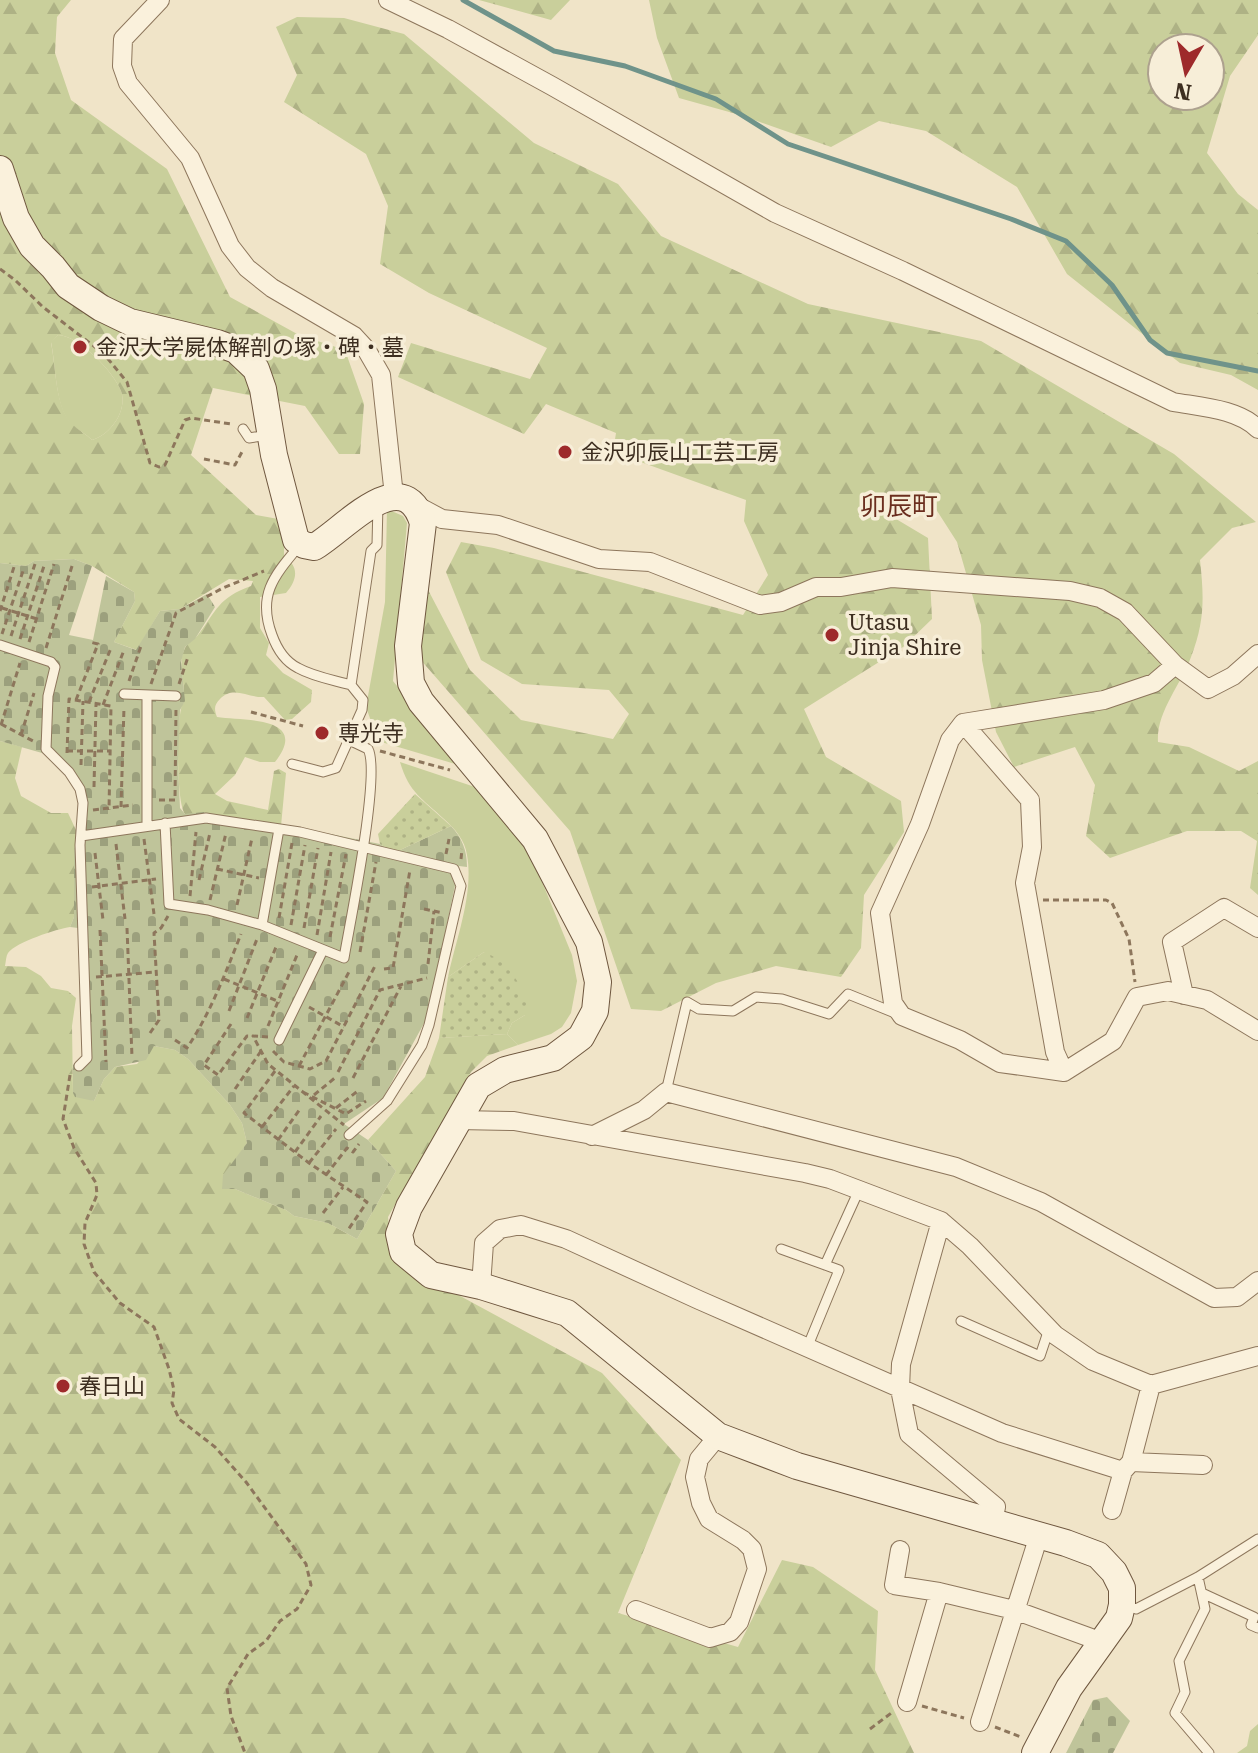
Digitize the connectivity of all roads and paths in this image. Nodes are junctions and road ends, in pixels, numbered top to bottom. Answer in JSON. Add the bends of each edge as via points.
{"nodes":[{"id":1,"x":160,"y":0,"type":"edge"},
{"id":2,"x":388,"y":0,"type":"edge"},
{"id":3,"x":0,"y":169,"type":"edge"},
{"id":4,"x":0,"y":269,"type":"edge"},
{"id":5,"x":232,"y":424,"type":"dead end"},
{"id":6,"x":1258,"y":429,"type":"edge"},
{"id":7,"x":254,"y":434,"type":"junction"},
{"id":8,"x":204,"y":459,"type":"dead end"},
{"id":9,"x":395,"y":500,"type":"junction"},
{"id":10,"x":294,"y":553,"type":"junction"},
{"id":11,"x":45,"y":563,"type":"dead end"},
{"id":12,"x":73,"y":563,"type":"dead end"},
{"id":13,"x":35,"y":564,"type":"dead end"},
{"id":14,"x":54,"y":564,"type":"dead end"},
{"id":15,"x":14,"y":567,"type":"dead end"},
{"id":16,"x":24,"y":568,"type":"dead end"},
{"id":17,"x":0,"y":609,"type":"edge"},
{"id":18,"x":37,"y":619,"type":"junction"},
{"id":19,"x":90,"y":642,"type":"dead end"},
{"id":20,"x":141,"y":646,"type":"dead end"},
{"id":21,"x":10,"y":647,"type":"edge"},
{"id":22,"x":111,"y":648,"type":"dead end"},
{"id":23,"x":124,"y":650,"type":"dead end"},
{"id":24,"x":1258,"y":654,"type":"edge"},
{"id":25,"x":188,"y":657,"type":"dead end"},
{"id":26,"x":43,"y":659,"type":"junction"},
{"id":27,"x":10,"y":660,"type":"dead end"},
{"id":28,"x":20,"y":663,"type":"junction"},
{"id":29,"x":1175,"y":665,"type":"junction"},
{"id":30,"x":31,"y":666,"type":"dead end"},
{"id":31,"x":37,"y":682,"type":"dead end"},
{"id":32,"x":351,"y":685,"type":"junction"},
{"id":33,"x":124,"y":694,"type":"junction"},
{"id":34,"x":147,"y":695,"type":"junction"},
{"id":35,"x":176,"y":696,"type":"junction"},
{"id":36,"x":76,"y":700,"type":"junction"},
{"id":37,"x":83,"y":701,"type":"junction"},
{"id":38,"x":89,"y":702,"type":"junction"},
{"id":39,"x":96,"y":704,"type":"junction"},
{"id":40,"x":103,"y":705,"type":"junction"},
{"id":41,"x":251,"y":712,"type":"dead end"},
{"id":42,"x":963,"y":723,"type":"junction"},
{"id":43,"x":0,"y":724,"type":"edge"},
{"id":44,"x":303,"y":726,"type":"dead end"},
{"id":45,"x":21,"y":735,"type":"junction"},
{"id":46,"x":349,"y":740,"type":"junction"},
{"id":47,"x":46,"y":749,"type":"junction"},
{"id":48,"x":67,"y":751,"type":"junction"},
{"id":49,"x":82,"y":751,"type":"junction"},
{"id":50,"x":95,"y":751,"type":"junction"},
{"id":51,"x":110,"y":751,"type":"junction"},
{"id":52,"x":394,"y":754,"type":"dead end"},
{"id":53,"x":292,"y":764,"type":"dead end"},
{"id":54,"x":67,"y":770,"type":"junction"},
{"id":55,"x":81,"y":772,"type":"dead end"},
{"id":56,"x":457,"y":772,"type":"dead end"},
{"id":57,"x":94,"y":796,"type":"dead end"},
{"id":58,"x":145,"y":802,"type":"junction"},
{"id":59,"x":121,"y":807,"type":"junction"},
{"id":60,"x":82,"y":810,"type":"junction"},
{"id":61,"x":109,"y":810,"type":"junction"},
{"id":62,"x":165,"y":823,"type":"junction"},
{"id":63,"x":147,"y":826,"type":"junction"},
{"id":64,"x":211,"y":827,"type":"dead end"},
{"id":65,"x":219,"y":828,"type":"dead end"},
{"id":66,"x":279,"y":829,"type":"junction"},
{"id":67,"x":294,"y":831,"type":"junction"},
{"id":68,"x":253,"y":834,"type":"dead end"},
{"id":69,"x":307,"y":834,"type":"junction"},
{"id":70,"x":81,"y":836,"type":"junction"},
{"id":71,"x":320,"y":837,"type":"junction"},
{"id":72,"x":194,"y":838,"type":"dead end"},
{"id":73,"x":144,"y":839,"type":"dead end"},
{"id":74,"x":333,"y":840,"type":"junction"},
{"id":75,"x":348,"y":843,"type":"junction"},
{"id":76,"x":116,"y":844,"type":"dead end"},
{"id":77,"x":94,"y":845,"type":"dead end"},
{"id":78,"x":364,"y":847,"type":"junction"},
{"id":79,"x":378,"y":850,"type":"junction"},
{"id":80,"x":412,"y":859,"type":"junction"},
{"id":81,"x":217,"y":869,"type":"junction"},
{"id":82,"x":244,"y":875,"type":"junction"},
{"id":83,"x":168,"y":878,"type":"junction"},
{"id":84,"x":149,"y":880,"type":"junction"},
{"id":85,"x":199,"y":880,"type":"dead end"},
{"id":86,"x":270,"y":880,"type":"junction"},
{"id":87,"x":121,"y":883,"type":"junction"},
{"id":88,"x":99,"y":886,"type":"junction"},
{"id":89,"x":81,"y":888,"type":"junction"},
{"id":90,"x":1028,"y":901,"type":"junction"},
{"id":91,"x":169,"y":904,"type":"junction"},
{"id":92,"x":190,"y":908,"type":"junction"},
{"id":93,"x":424,"y":909,"type":"dead end"},
{"id":94,"x":208,"y":910,"type":"junction"},
{"id":95,"x":434,"y":911,"type":"junction"},
{"id":96,"x":236,"y":913,"type":"dead end"},
{"id":97,"x":154,"y":914,"type":"dead end"},
{"id":98,"x":455,"y":914,"type":"junction"},
{"id":99,"x":125,"y":919,"type":"dead end"},
{"id":100,"x":103,"y":920,"type":"dead end"},
{"id":101,"x":262,"y":925,"type":"junction"},
{"id":102,"x":278,"y":925,"type":"dead end"},
{"id":103,"x":127,"y":928,"type":"dead end"},
{"id":104,"x":1258,"y":928,"type":"edge"},
{"id":105,"x":100,"y":930,"type":"dead end"},
{"id":106,"x":290,"y":930,"type":"dead end"},
{"id":107,"x":241,"y":934,"type":"dead end"},
{"id":108,"x":302,"y":935,"type":"dead end"},
{"id":109,"x":257,"y":939,"type":"dead end"},
{"id":110,"x":316,"y":941,"type":"dead end"},
{"id":111,"x":276,"y":947,"type":"dead end"},
{"id":112,"x":326,"y":947,"type":"junction"},
{"id":113,"x":360,"y":952,"type":"dead end"},
{"id":114,"x":297,"y":955,"type":"dead end"},
{"id":115,"x":344,"y":958,"type":"junction"},
{"id":116,"x":428,"y":964,"type":"dead end"},
{"id":117,"x":375,"y":966,"type":"dead end"},
{"id":118,"x":384,"y":969,"type":"dead end"},
{"id":119,"x":157,"y":972,"type":"junction"},
{"id":120,"x":129,"y":974,"type":"junction"},
{"id":121,"x":441,"y":975,"type":"junction"},
{"id":122,"x":102,"y":976,"type":"junction"},
{"id":123,"x":84,"y":978,"type":"junction"},
{"id":124,"x":224,"y":978,"type":"junction"},
{"id":125,"x":402,"y":984,"type":"junction"},
{"id":126,"x":1184,"y":995,"type":"junction"},
{"id":127,"x":1137,"y":997,"type":"junction"},
{"id":128,"x":296,"y":1004,"type":"junction"},
{"id":129,"x":229,"y":1011,"type":"dead end"},
{"id":130,"x":326,"y":1016,"type":"junction"},
{"id":131,"x":902,"y":1016,"type":"junction"},
{"id":132,"x":247,"y":1018,"type":"dead end"},
{"id":133,"x":231,"y":1024,"type":"dead end"},
{"id":134,"x":268,"y":1026,"type":"dead end"},
{"id":135,"x":344,"y":1027,"type":"junction"},
{"id":136,"x":1257,"y":1027,"type":"edge"},
{"id":137,"x":150,"y":1033,"type":"dead end"},
{"id":138,"x":253,"y":1036,"type":"junction"},
{"id":139,"x":175,"y":1040,"type":"dead end"},
{"id":140,"x":279,"y":1040,"type":"junction"},
{"id":141,"x":261,"y":1051,"type":"junction"},
{"id":142,"x":132,"y":1057,"type":"dead end"},
{"id":143,"x":106,"y":1062,"type":"dead end"},
{"id":144,"x":79,"y":1066,"type":"joint"},
{"id":145,"x":299,"y":1066,"type":"junction"},
{"id":146,"x":275,"y":1071,"type":"junction"},
{"id":147,"x":338,"y":1072,"type":"dead end"},
{"id":148,"x":1064,"y":1072,"type":"junction"},
{"id":149,"x":336,"y":1077,"type":"dead end"},
{"id":150,"x":353,"y":1078,"type":"dead end"},
{"id":151,"x":294,"y":1086,"type":"junction"},
{"id":152,"x":235,"y":1089,"type":"dead end"},
{"id":153,"x":299,"y":1090,"type":"junction"},
{"id":154,"x":359,"y":1090,"type":"dead end"},
{"id":155,"x":666,"y":1092,"type":"junction"},
{"id":156,"x":314,"y":1095,"type":"junction"},
{"id":157,"x":372,"y":1097,"type":"dead end"},
{"id":158,"x":336,"y":1108,"type":"junction"},
{"id":159,"x":300,"y":1109,"type":"dead end"},
{"id":160,"x":321,"y":1116,"type":"dead end"},
{"id":161,"x":458,"y":1120,"type":"junction"},
{"id":162,"x":262,"y":1128,"type":"junction"},
{"id":163,"x":351,"y":1133,"type":"junction"},
{"id":164,"x":589,"y":1137,"type":"junction"},
{"id":165,"x":278,"y":1140,"type":"junction"},
{"id":166,"x":362,"y":1141,"type":"dead end"},
{"id":167,"x":295,"y":1152,"type":"junction"},
{"id":168,"x":309,"y":1163,"type":"junction"},
{"id":169,"x":326,"y":1175,"type":"junction"},
{"id":170,"x":343,"y":1187,"type":"junction"},
{"id":171,"x":859,"y":1190,"type":"junction"},
{"id":172,"x":323,"y":1213,"type":"dead end"},
{"id":173,"x":941,"y":1221,"type":"junction"},
{"id":174,"x":348,"y":1230,"type":"dead end"},
{"id":175,"x":781,"y":1249,"type":"dead end"},
{"id":176,"x":825,"y":1265,"type":"junction"},
{"id":177,"x":1258,"y":1281,"type":"edge"},
{"id":178,"x":481,"y":1286,"type":"junction"},
{"id":179,"x":961,"y":1321,"type":"dead end"},
{"id":180,"x":1049,"y":1329,"type":"junction"},
{"id":181,"x":807,"y":1348,"type":"junction"},
{"id":182,"x":1258,"y":1356,"type":"edge"},
{"id":183,"x":1151,"y":1385,"type":"junction"},
{"id":184,"x":900,"y":1389,"type":"junction"},
{"id":185,"x":718,"y":1436,"type":"junction"},
{"id":186,"x":1203,"y":1465,"type":"dead end"},
{"id":187,"x":1127,"y":1466,"type":"junction"},
{"id":188,"x":1112,"y":1510,"type":"dead end"},
{"id":189,"x":993,"y":1522,"type":"junction"},
{"id":190,"x":1258,"y":1539,"type":"edge"},
{"id":191,"x":1035,"y":1548,"type":"dead end"},
{"id":192,"x":900,"y":1550,"type":"dead end"},
{"id":193,"x":1198,"y":1577,"type":"junction"},
{"id":194,"x":939,"y":1592,"type":"junction"},
{"id":195,"x":1202,"y":1593,"type":"junction"},
{"id":196,"x":1122,"y":1605,"type":"junction"},
{"id":197,"x":636,"y":1610,"type":"dead end"},
{"id":198,"x":1014,"y":1610,"type":"junction"},
{"id":199,"x":1258,"y":1628,"type":"edge"},
{"id":200,"x":1102,"y":1642,"type":"junction"},
{"id":201,"x":907,"y":1702,"type":"junction"},
{"id":202,"x":980,"y":1722,"type":"junction"},
{"id":203,"x":870,"y":1729,"type":"dead end"},
{"id":204,"x":1038,"y":1748,"type":"edge"},
{"id":205,"x":245,"y":1753,"type":"edge"},
{"id":206,"x":1209,"y":1753,"type":"edge"}],
"edges":[{"from":1,"to":9,"type":"street","via":[[123,39],[122,66],[128,83],[190,158],[230,246],[247,268],[366,349],[381,375]]},
{"from":2,"to":6,"type":"street","via":[[775,213],[1173,402],[1217,409]]},
{"from":3,"to":7,"type":"street","via":[[26,237],[68,286],[130,322],[236,350],[256,369],[263,389]]},
{"from":4,"to":5,"type":"path","via":[[104,354],[127,382],[150,463],[165,465],[185,420]]},
{"from":7,"to":8,"type":"path","via":[[235,465]]},
{"from":7,"to":10,"type":"street","via":[[296,540]]},
{"from":9,"to":10,"type":"street"},
{"from":9,"to":29,"type":"street","via":[[442,519],[498,525],[599,559],[650,562],[760,605],[816,587],[892,578],[1070,591],[1100,598],[1125,612]]},
{"from":9,"to":32,"type":"lane","via":[[371,551]]},
{"from":9,"to":161,"type":"street","via":[[423,523],[408,646],[411,683],[535,839],[589,942],[598,982],[595,1011],[581,1037],[553,1058],[505,1070],[478,1086]]},
{"from":10,"to":32,"type":"lane","via":[[269,588],[265,604],[276,646],[300,670]]},
{"from":10,"to":34,"type":"path","via":[[176,613]]},
{"from":11,"to":21,"type":"path"},
{"from":12,"to":26,"type":"path"},
{"from":13,"to":21,"type":"path"},
{"from":14,"to":18,"type":"path"},
{"from":15,"to":17,"type":"path"},
{"from":16,"to":21,"type":"path"},
{"from":17,"to":18,"type":"path"},
{"from":18,"to":21,"type":"path"},
{"from":19,"to":36,"type":"path","via":[[98,644]]},
{"from":20,"to":33,"type":"path"},
{"from":21,"to":26,"type":"lane"},
{"from":22,"to":38,"type":"path"},
{"from":23,"to":40,"type":"path"},
{"from":24,"to":29,"type":"street","via":[[1208,689]]},
{"from":25,"to":35,"type":"path"},
{"from":26,"to":47,"type":"lane","via":[[55,667]]},
{"from":27,"to":28,"type":"path"},
{"from":28,"to":30,"type":"path"},
{"from":28,"to":43,"type":"path"},
{"from":29,"to":42,"type":"street","via":[[1154,683],[1104,700]]},
{"from":31,"to":45,"type":"path"},
{"from":32,"to":46,"type":"lane","via":[[363,700]]},
{"from":33,"to":34,"type":"lane"},
{"from":33,"to":59,"type":"path"},
{"from":34,"to":35,"type":"lane"},
{"from":34,"to":58,"type":"lane"},
{"from":35,"to":58,"type":"path","via":[[175,800]]},
{"from":36,"to":37,"type":"path"},
{"from":36,"to":48,"type":"path","via":[[69,699]]},
{"from":37,"to":38,"type":"path"},
{"from":37,"to":49,"type":"path"},
{"from":38,"to":39,"type":"path"},
{"from":39,"to":40,"type":"path"},
{"from":39,"to":50,"type":"path"},
{"from":40,"to":51,"type":"path","via":[[111,706]]},
{"from":41,"to":44,"type":"path"},
{"from":42,"to":90,"type":"street","via":[[1030,800]]},
{"from":42,"to":131,"type":"street","via":[[950,740],[880,913],[893,1003]]},
{"from":43,"to":45,"type":"path"},
{"from":45,"to":47,"type":"path"},
{"from":46,"to":53,"type":"lane","via":[[331,771]]},
{"from":46,"to":78,"type":"lane","via":[[368,749],[372,763]]},
{"from":47,"to":54,"type":"lane"},
{"from":48,"to":49,"type":"path"},
{"from":48,"to":54,"type":"path"},
{"from":49,"to":50,"type":"path"},
{"from":49,"to":55,"type":"path"},
{"from":50,"to":51,"type":"path"},
{"from":50,"to":57,"type":"path"},
{"from":51,"to":61,"type":"path"},
{"from":52,"to":56,"type":"path"},
{"from":54,"to":60,"type":"lane","via":[[80,789]]},
{"from":58,"to":59,"type":"path"},
{"from":58,"to":63,"type":"lane"},
{"from":59,"to":61,"type":"path"},
{"from":60,"to":61,"type":"path"},
{"from":60,"to":70,"type":"lane"},
{"from":62,"to":63,"type":"lane"},
{"from":62,"to":66,"type":"lane","via":[[206,818]]},
{"from":62,"to":83,"type":"lane"},
{"from":63,"to":70,"type":"lane"},
{"from":64,"to":85,"type":"path"},
{"from":65,"to":81,"type":"path","via":[[227,830]]},
{"from":66,"to":67,"type":"lane"},
{"from":66,"to":86,"type":"lane"},
{"from":67,"to":69,"type":"lane"},
{"from":67,"to":102,"type":"path"},
{"from":68,"to":82,"type":"path"},
{"from":69,"to":71,"type":"lane"},
{"from":69,"to":106,"type":"path"},
{"from":70,"to":89,"type":"lane"},
{"from":71,"to":74,"type":"lane"},
{"from":71,"to":108,"type":"path"},
{"from":72,"to":92,"type":"path"},
{"from":73,"to":84,"type":"path"},
{"from":74,"to":75,"type":"lane"},
{"from":74,"to":110,"type":"path"},
{"from":75,"to":78,"type":"lane"},
{"from":75,"to":112,"type":"path"},
{"from":76,"to":87,"type":"path"},
{"from":77,"to":88,"type":"path"},
{"from":78,"to":79,"type":"lane"},
{"from":78,"to":115,"type":"lane"},
{"from":79,"to":80,"type":"lane"},
{"from":79,"to":113,"type":"path"},
{"from":80,"to":98,"type":"lane","via":[[454,869],[461,886]]},
{"from":80,"to":118,"type":"path","via":[[393,968]]},
{"from":81,"to":82,"type":"path"},
{"from":81,"to":94,"type":"path"},
{"from":82,"to":86,"type":"path"},
{"from":82,"to":96,"type":"path"},
{"from":83,"to":84,"type":"path"},
{"from":83,"to":91,"type":"lane"},
{"from":84,"to":87,"type":"path"},
{"from":84,"to":97,"type":"path"},
{"from":86,"to":101,"type":"lane"},
{"from":87,"to":88,"type":"path"},
{"from":87,"to":99,"type":"path"},
{"from":88,"to":89,"type":"path"},
{"from":88,"to":100,"type":"path"},
{"from":89,"to":123,"type":"lane"},
{"from":90,"to":127,"type":"path","via":[[1112,903],[1129,939]]},
{"from":90,"to":148,"type":"street","via":[[1055,1052]]},
{"from":91,"to":92,"type":"lane"},
{"from":91,"to":119,"type":"path","via":[[168,918],[154,933]]},
{"from":92,"to":94,"type":"lane"},
{"from":93,"to":95,"type":"path"},
{"from":94,"to":101,"type":"lane"},
{"from":95,"to":98,"type":"path"},
{"from":95,"to":116,"type":"path"},
{"from":98,"to":121,"type":"lane"},
{"from":101,"to":112,"type":"lane"},
{"from":103,"to":120,"type":"path"},
{"from":104,"to":126,"type":"street","via":[[1224,908],[1172,942]]},
{"from":105,"to":122,"type":"path"},
{"from":107,"to":124,"type":"path"},
{"from":109,"to":129,"type":"path"},
{"from":111,"to":132,"type":"path"},
{"from":112,"to":115,"type":"lane"},
{"from":112,"to":128,"type":"lane"},
{"from":114,"to":134,"type":"path"},
{"from":115,"to":130,"type":"path","via":[[354,963]]},
{"from":117,"to":135,"type":"path"},
{"from":119,"to":120,"type":"path"},
{"from":119,"to":137,"type":"path","via":[[159,1020]]},
{"from":120,"to":122,"type":"path"},
{"from":120,"to":142,"type":"path"},
{"from":121,"to":125,"type":"path"},
{"from":121,"to":163,"type":"lane","via":[[422,1045],[387,1101]]},
{"from":122,"to":123,"type":"path"},
{"from":122,"to":143,"type":"path"},
{"from":123,"to":144,"type":"lane","via":[[87,1058]]},
{"from":124,"to":128,"type":"path"},
{"from":124,"to":139,"type":"path","via":[[187,1048]]},
{"from":125,"to":147,"type":"path","via":[[380,990]]},
{"from":125,"to":150,"type":"path"},
{"from":126,"to":127,"type":"street","via":[[1168,991]]},
{"from":126,"to":136,"type":"street","via":[[1207,1000]]},
{"from":127,"to":148,"type":"street","via":[[1113,1041]]},
{"from":128,"to":130,"type":"path"},
{"from":128,"to":140,"type":"lane"},
{"from":130,"to":135,"type":"path"},
{"from":130,"to":145,"type":"path"},
{"from":131,"to":148,"type":"street","via":[[1000,1063]]},
{"from":131,"to":155,"type":"lane","via":[[848,994],[829,1014],[782,999],[756,997],[733,1011],[699,1009],[687,1002]]},
{"from":133,"to":138,"type":"path","via":[[204,1065],[218,1075],[247,1036]]},
{"from":135,"to":145,"type":"path","via":[[326,1061],[310,1069]]},
{"from":138,"to":140,"type":"path"},
{"from":138,"to":141,"type":"path"},
{"from":140,"to":145,"type":"path","via":[[272,1052]]},
{"from":141,"to":146,"type":"path"},
{"from":141,"to":152,"type":"path"},
{"from":144,"to":205,"type":"path","via":[[70,1073],[63,1119],[96,1183],[84,1244],[94,1272],[120,1303],[154,1327],[179,1419],[215,1447],[246,1482],[306,1564],[311,1585],[297,1609],[248,1654],[227,1688]]},
{"from":146,"to":151,"type":"path"},
{"from":146,"to":162,"type":"path","via":[[244,1113]]},
{"from":149,"to":156,"type":"path"},
{"from":151,"to":153,"type":"path"},
{"from":151,"to":162,"type":"path"},
{"from":153,"to":156,"type":"path"},
{"from":153,"to":163,"type":"path"},
{"from":154,"to":158,"type":"path"},
{"from":155,"to":164,"type":"street","via":[[644,1110]]},
{"from":155,"to":177,"type":"street","via":[[956,1167],[1041,1202],[1214,1298],[1237,1297]]},
{"from":156,"to":158,"type":"path"},
{"from":157,"to":158,"type":"path","via":[[346,1114]]},
{"from":159,"to":165,"type":"path"},
{"from":160,"to":167,"type":"path"},
{"from":161,"to":164,"type":"street","via":[[514,1121]]},
{"from":161,"to":178,"type":"street","via":[[399,1234],[403,1252],[431,1275]]},
{"from":162,"to":165,"type":"path"},
{"from":163,"to":168,"type":"path","via":[[336,1129]]},
{"from":164,"to":171,"type":"street","via":[[805,1173]]},
{"from":165,"to":167,"type":"path"},
{"from":166,"to":169,"type":"path","via":[[353,1152],[347,1148]]},
{"from":167,"to":168,"type":"path"},
{"from":168,"to":169,"type":"path"},
{"from":169,"to":170,"type":"path"},
{"from":170,"to":172,"type":"path"},
{"from":170,"to":174,"type":"path","via":[[367,1202]]},
{"from":171,"to":173,"type":"street"},
{"from":171,"to":176,"type":"lane"},
{"from":173,"to":180,"type":"street"},
{"from":173,"to":184,"type":"street","via":[[901,1364]]},
{"from":175,"to":176,"type":"lane"},
{"from":176,"to":181,"type":"lane","via":[[839,1270]]},
{"from":178,"to":181,"type":"street","via":[[484,1243],[500,1229],[521,1225],[566,1239]]},
{"from":178,"to":185,"type":"street","via":[[567,1313]]},
{"from":179,"to":180,"type":"lane","via":[[1040,1356]]},
{"from":180,"to":183,"type":"street","via":[[1093,1361]]},
{"from":181,"to":184,"type":"street"},
{"from":182,"to":183,"type":"street"},
{"from":183,"to":187,"type":"street"},
{"from":184,"to":187,"type":"street","via":[[1002,1433]]},
{"from":184,"to":189,"type":"street","via":[[909,1434],[996,1507]]},
{"from":185,"to":189,"type":"street","via":[[797,1466]]},
{"from":185,"to":197,"type":"street","via":[[699,1459],[695,1477],[709,1519],[752,1549],[757,1569],[739,1622],[730,1632],[710,1638]]},
{"from":186,"to":187,"type":"street"},
{"from":187,"to":188,"type":"street"},
{"from":189,"to":196,"type":"street","via":[[1098,1555],[1122,1588]]},
{"from":190,"to":193,"type":"lane"},
{"from":191,"to":198,"type":"street"},
{"from":192,"to":194,"type":"street","via":[[894,1585]]},
{"from":193,"to":195,"type":"lane"},
{"from":193,"to":196,"type":"lane","via":[[1136,1609]]},
{"from":194,"to":198,"type":"street"},
{"from":194,"to":201,"type":"street"},
{"from":195,"to":199,"type":"lane","via":[[1254,1617],[1251,1625]]},
{"from":195,"to":206,"type":"lane","via":[[1205,1609],[1179,1661],[1185,1692],[1175,1713]]},
{"from":196,"to":200,"type":"street"},
{"from":198,"to":200,"type":"street"},
{"from":198,"to":202,"type":"street"},
{"from":200,"to":204,"type":"street","via":[[1069,1688]]},
{"from":201,"to":202,"type":"path"},
{"from":201,"to":203,"type":"path"},
{"from":202,"to":204,"type":"path"}]}
